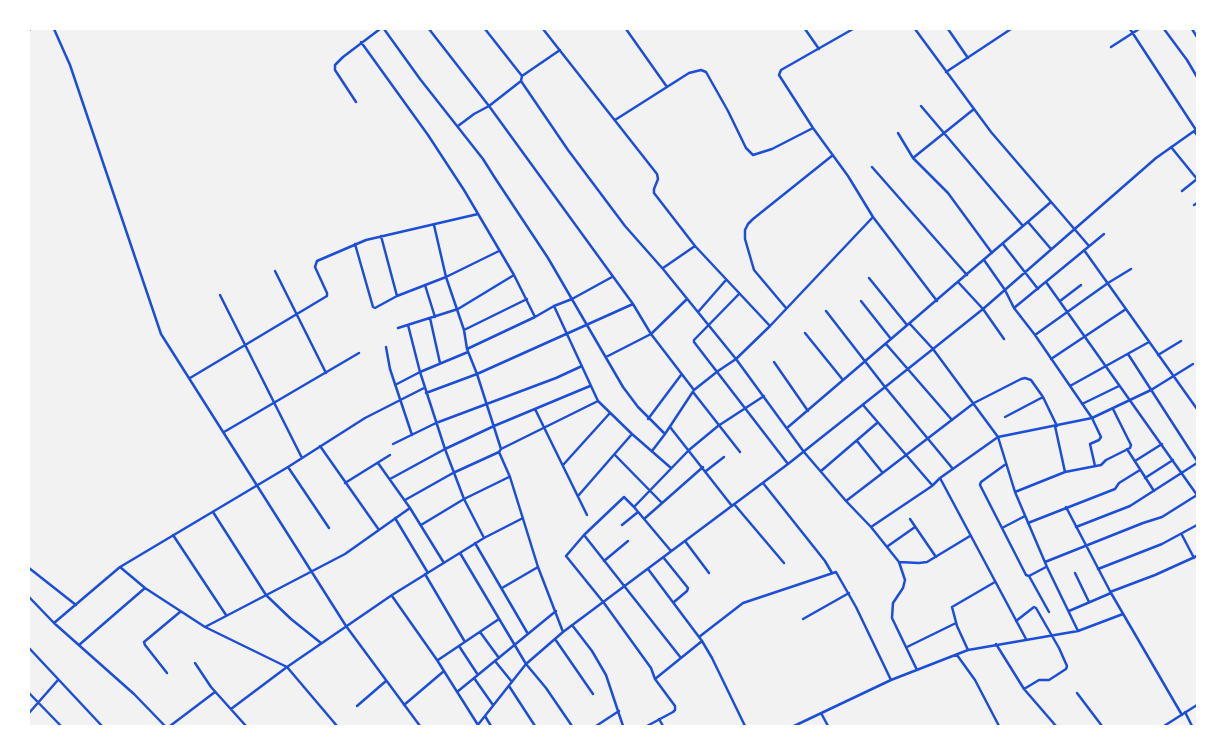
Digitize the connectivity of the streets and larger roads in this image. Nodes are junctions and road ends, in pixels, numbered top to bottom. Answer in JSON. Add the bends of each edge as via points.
{"nodes":[{"id":1,"x":54,"y":29,"type":"edge"},
{"id":2,"x":380,"y":29,"type":"edge"},
{"id":3,"x":384,"y":29,"type":"edge"},
{"id":4,"x":429,"y":29,"type":"edge"},
{"id":5,"x":485,"y":29,"type":"edge"},
{"id":6,"x":543,"y":29,"type":"edge"},
{"id":7,"x":626,"y":29,"type":"edge"},
{"id":8,"x":805,"y":29,"type":"edge"},
{"id":9,"x":853,"y":29,"type":"edge"},
{"id":10,"x":915,"y":29,"type":"edge"},
{"id":11,"x":949,"y":29,"type":"edge"},
{"id":12,"x":1011,"y":29,"type":"edge"},
{"id":13,"x":1130,"y":29,"type":"edge"},
{"id":14,"x":1139,"y":29,"type":"edge"},
{"id":15,"x":1164,"y":29,"type":"edge"},
{"id":16,"x":1192,"y":29,"type":"edge"},
{"id":17,"x":1133,"y":33,"type":"junction"},
{"id":18,"x":1197,"y":37,"type":"edge"},
{"id":19,"x":361,"y":42,"type":"junction"},
{"id":20,"x":1111,"y":46,"type":"dead end"},
{"id":21,"x":819,"y":49,"type":"junction"},
{"id":22,"x":560,"y":50,"type":"junction"},
{"id":23,"x":968,"y":58,"type":"junction"},
{"id":24,"x":946,"y":72,"type":"junction"},
{"id":25,"x":522,"y":76,"type":"junction"},
{"id":26,"x":1197,"y":77,"type":"edge"},
{"id":27,"x":521,"y":81,"type":"junction"},
{"id":28,"x":667,"y":87,"type":"junction"},
{"id":29,"x":356,"y":102,"type":"dead end"},
{"id":30,"x":489,"y":106,"type":"junction"},
{"id":31,"x":921,"y":106,"type":"dead end"},
{"id":32,"x":974,"y":109,"type":"junction"},
{"id":33,"x":615,"y":120,"type":"junction"},
{"id":34,"x":458,"y":127,"type":"junction"},
{"id":35,"x":813,"y":128,"type":"junction"},
{"id":36,"x":1196,"y":130,"type":"edge"},
{"id":37,"x":898,"y":132,"type":"dead end"},
{"id":38,"x":944,"y":133,"type":"junction"},
{"id":39,"x":1197,"y":135,"type":"edge"},
{"id":40,"x":1171,"y":147,"type":"junction"},
{"id":41,"x":832,"y":155,"type":"junction"},
{"id":42,"x":913,"y":158,"type":"junction"},
{"id":43,"x":872,"y":167,"type":"dead end"},
{"id":44,"x":1197,"y":179,"type":"edge"},
{"id":45,"x":1182,"y":191,"type":"dead end"},
{"id":46,"x":1051,"y":202,"type":"junction"},
{"id":47,"x":478,"y":214,"type":"junction"},
{"id":48,"x":873,"y":217,"type":"junction"},
{"id":49,"x":1028,"y":222,"type":"junction"},
{"id":50,"x":434,"y":225,"type":"junction"},
{"id":51,"x":1023,"y":226,"type":"junction"},
{"id":52,"x":1074,"y":229,"type":"junction"},
{"id":53,"x":1104,"y":234,"type":"dead end"},
{"id":54,"x":381,"y":236,"type":"junction"},
{"id":55,"x":355,"y":244,"type":"junction"},
{"id":56,"x":1003,"y":244,"type":"junction"},
{"id":57,"x":695,"y":246,"type":"junction"},
{"id":58,"x":1089,"y":246,"type":"junction"},
{"id":59,"x":1051,"y":249,"type":"junction"},
{"id":60,"x":1084,"y":250,"type":"junction"},
{"id":61,"x":499,"y":251,"type":"junction"},
{"id":62,"x":992,"y":253,"type":"junction"},
{"id":63,"x":984,"y":260,"type":"junction"},
{"id":64,"x":663,"y":268,"type":"junction"},
{"id":65,"x":1131,"y":269,"type":"dead end"},
{"id":66,"x":275,"y":271,"type":"dead end"},
{"id":67,"x":1025,"y":272,"type":"junction"},
{"id":68,"x":967,"y":275,"type":"junction"},
{"id":69,"x":514,"y":276,"type":"junction"},
{"id":70,"x":446,"y":277,"type":"junction"},
{"id":71,"x":612,"y":277,"type":"junction"},
{"id":72,"x":869,"y":278,"type":"dead end"},
{"id":73,"x":726,"y":280,"type":"junction"},
{"id":74,"x":958,"y":282,"type":"junction"},
{"id":75,"x":1046,"y":282,"type":"junction"},
{"id":76,"x":1108,"y":283,"type":"junction"},
{"id":77,"x":1081,"y":285,"type":"dead end"},
{"id":78,"x":425,"y":286,"type":"junction"},
{"id":79,"x":1038,"y":289,"type":"junction"},
{"id":80,"x":1005,"y":290,"type":"junction"},
{"id":81,"x":739,"y":294,"type":"junction"},
{"id":82,"x":220,"y":295,"type":"dead end"},
{"id":83,"x":397,"y":296,"type":"junction"},
{"id":84,"x":687,"y":299,"type":"junction"},
{"id":85,"x":527,"y":300,"type":"junction"},
{"id":86,"x":572,"y":300,"type":"junction"},
{"id":87,"x":861,"y":300,"type":"dead end"},
{"id":88,"x":1060,"y":301,"type":"junction"},
{"id":89,"x":937,"y":302,"type":"junction"},
{"id":90,"x":633,"y":304,"type":"junction"},
{"id":91,"x":554,"y":306,"type":"junction"},
{"id":92,"x":786,"y":308,"type":"junction"},
{"id":93,"x":1014,"y":308,"type":"junction"},
{"id":94,"x":458,"y":309,"type":"junction"},
{"id":95,"x":982,"y":309,"type":"junction"},
{"id":96,"x":1126,"y":309,"type":"junction"},
{"id":97,"x":826,"y":311,"type":"dead end"},
{"id":98,"x":698,"y":312,"type":"junction"},
{"id":99,"x":1068,"y":312,"type":"junction"},
{"id":100,"x":296,"y":314,"type":"junction"},
{"id":101,"x":434,"y":316,"type":"junction"},
{"id":102,"x":535,"y":317,"type":"junction"},
{"id":103,"x":430,"y":318,"type":"junction"},
{"id":104,"x":908,"y":324,"type":"junction"},
{"id":105,"x":408,"y":325,"type":"junction"},
{"id":106,"x":588,"y":325,"type":"junction"},
{"id":107,"x":710,"y":326,"type":"junction"},
{"id":108,"x":770,"y":326,"type":"junction"},
{"id":109,"x":398,"y":328,"type":"dead end"},
{"id":110,"x":464,"y":330,"type":"junction"},
{"id":111,"x":805,"y":333,"type":"dead end"},
{"id":112,"x":568,"y":334,"type":"junction"},
{"id":113,"x":651,"y":334,"type":"junction"},
{"id":114,"x":1035,"y":335,"type":"junction"},
{"id":115,"x":1085,"y":336,"type":"junction"},
{"id":116,"x":1004,"y":339,"type":"dead end"},
{"id":117,"x":891,"y":340,"type":"junction"},
{"id":118,"x":1181,"y":341,"type":"dead end"},
{"id":119,"x":1149,"y":342,"type":"junction"},
{"id":120,"x":246,"y":344,"type":"junction"},
{"id":121,"x":886,"y":344,"type":"junction"},
{"id":122,"x":386,"y":347,"type":"dead end"},
{"id":123,"x":468,"y":350,"type":"junction"},
{"id":124,"x":933,"y":350,"type":"junction"},
{"id":125,"x":360,"y":353,"type":"dead end"},
{"id":126,"x":1128,"y":354,"type":"junction"},
{"id":127,"x":1158,"y":355,"type":"junction"},
{"id":128,"x":606,"y":357,"type":"junction"},
{"id":129,"x":736,"y":359,"type":"junction"},
{"id":130,"x":1051,"y":359,"type":"junction"},
{"id":131,"x":866,"y":361,"type":"junction"},
{"id":132,"x":774,"y":362,"type":"dead end"},
{"id":133,"x":440,"y":363,"type":"junction"},
{"id":134,"x":1193,"y":364,"type":"dead end"},
{"id":135,"x":582,"y":366,"type":"junction"},
{"id":136,"x":1107,"y":366,"type":"junction"},
{"id":137,"x":908,"y":369,"type":"junction"},
{"id":138,"x":718,"y":371,"type":"junction"},
{"id":139,"x":420,"y":372,"type":"junction"},
{"id":140,"x":326,"y":373,"type":"junction"},
{"id":141,"x":477,"y":374,"type":"junction"},
{"id":142,"x":681,"y":375,"type":"junction"},
{"id":143,"x":1173,"y":376,"type":"junction"},
{"id":144,"x":190,"y":378,"type":"junction"},
{"id":145,"x":843,"y":380,"type":"junction"},
{"id":146,"x":395,"y":384,"type":"junction"},
{"id":147,"x":1119,"y":385,"type":"junction"},
{"id":148,"x":590,"y":386,"type":"junction"},
{"id":149,"x":885,"y":387,"type":"junction"},
{"id":150,"x":1069,"y":387,"type":"junction"},
{"id":151,"x":424,"y":388,"type":"junction"},
{"id":152,"x":1151,"y":390,"type":"junction"},
{"id":153,"x":693,"y":391,"type":"junction"},
{"id":154,"x":426,"y":393,"type":"junction"},
{"id":155,"x":764,"y":396,"type":"junction"},
{"id":156,"x":1043,"y":397,"type":"junction"},
{"id":157,"x":400,"y":400,"type":"junction"},
{"id":158,"x":598,"y":401,"type":"junction"},
{"id":159,"x":1129,"y":401,"type":"junction"},
{"id":160,"x":273,"y":403,"type":"junction"},
{"id":161,"x":974,"y":403,"type":"junction"},
{"id":162,"x":1082,"y":404,"type":"junction"},
{"id":163,"x":487,"y":405,"type":"junction"},
{"id":164,"x":863,"y":405,"type":"junction"},
{"id":165,"x":745,"y":408,"type":"junction"},
{"id":166,"x":535,"y":409,"type":"junction"},
{"id":167,"x":1113,"y":409,"type":"junction"},
{"id":168,"x":1197,"y":409,"type":"edge"},
{"id":169,"x":808,"y":411,"type":"junction"},
{"id":170,"x":610,"y":413,"type":"junction"},
{"id":171,"x":1005,"y":417,"type":"dead end"},
{"id":172,"x":1092,"y":418,"type":"junction"},
{"id":173,"x":648,"y":419,"type":"junction"},
{"id":174,"x":952,"y":420,"type":"junction"},
{"id":175,"x":436,"y":423,"type":"junction"},
{"id":176,"x":877,"y":423,"type":"junction"},
{"id":177,"x":494,"y":426,"type":"junction"},
{"id":178,"x":718,"y":426,"type":"junction"},
{"id":179,"x":1056,"y":426,"type":"junction"},
{"id":180,"x":670,"y":427,"type":"junction"},
{"id":181,"x":545,"y":428,"type":"junction"},
{"id":182,"x":787,"y":428,"type":"junction"},
{"id":183,"x":224,"y":432,"type":"junction"},
{"id":184,"x":632,"y":434,"type":"junction"},
{"id":185,"x":665,"y":434,"type":"junction"},
{"id":186,"x":412,"y":435,"type":"junction"},
{"id":187,"x":998,"y":437,"type":"junction"},
{"id":188,"x":928,"y":438,"type":"junction"},
{"id":189,"x":857,"y":441,"type":"junction"},
{"id":190,"x":393,"y":444,"type":"dead end"},
{"id":191,"x":1162,"y":444,"type":"junction"},
{"id":192,"x":320,"y":446,"type":"junction"},
{"id":193,"x":444,"y":449,"type":"junction"},
{"id":194,"x":1127,"y":449,"type":"junction"},
{"id":195,"x":500,"y":450,"type":"junction"},
{"id":196,"x":690,"y":450,"type":"junction"},
{"id":197,"x":652,"y":451,"type":"junction"},
{"id":198,"x":740,"y":452,"type":"dead end"},
{"id":199,"x":804,"y":452,"type":"junction"},
{"id":200,"x":390,"y":455,"type":"dead end"},
{"id":201,"x":615,"y":455,"type":"junction"},
{"id":202,"x":906,"y":455,"type":"junction"},
{"id":203,"x":724,"y":457,"type":"dead end"},
{"id":204,"x":302,"y":458,"type":"junction"},
{"id":205,"x":1173,"y":460,"type":"junction"},
{"id":206,"x":1135,"y":461,"type":"junction"},
{"id":207,"x":1197,"y":462,"type":"edge"},
{"id":208,"x":378,"y":463,"type":"junction"},
{"id":209,"x":788,"y":464,"type":"junction"},
{"id":210,"x":1006,"y":464,"type":"junction"},
{"id":211,"x":563,"y":465,"type":"junction"},
{"id":212,"x":1095,"y":466,"type":"junction"},
{"id":213,"x":288,"y":467,"type":"junction"},
{"id":214,"x":702,"y":467,"type":"junction"},
{"id":215,"x":671,"y":468,"type":"junction"},
{"id":216,"x":953,"y":469,"type":"junction"},
{"id":217,"x":1140,"y":470,"type":"junction"},
{"id":218,"x":706,"y":471,"type":"junction"},
{"id":219,"x":821,"y":471,"type":"junction"},
{"id":220,"x":453,"y":472,"type":"junction"},
{"id":221,"x":882,"y":472,"type":"junction"},
{"id":222,"x":1065,"y":472,"type":"junction"},
{"id":223,"x":1182,"y":473,"type":"junction"},
{"id":224,"x":510,"y":477,"type":"junction"},
{"id":225,"x":940,"y":478,"type":"junction"},
{"id":226,"x":1145,"y":478,"type":"junction"},
{"id":227,"x":390,"y":479,"type":"junction"},
{"id":228,"x":345,"y":483,"type":"junction"},
{"id":229,"x":763,"y":483,"type":"junction"},
{"id":230,"x":258,"y":485,"type":"junction"},
{"id":231,"x":932,"y":486,"type":"junction"},
{"id":232,"x":650,"y":490,"type":"junction"},
{"id":233,"x":1154,"y":491,"type":"junction"},
{"id":234,"x":1015,"y":492,"type":"junction"},
{"id":235,"x":1197,"y":495,"type":"edge"},
{"id":236,"x":578,"y":496,"type":"junction"},
{"id":237,"x":464,"y":498,"type":"junction"},
{"id":238,"x":405,"y":500,"type":"junction"},
{"id":239,"x":846,"y":501,"type":"junction"},
{"id":240,"x":662,"y":502,"type":"junction"},
{"id":241,"x":733,"y":505,"type":"junction"},
{"id":242,"x":1066,"y":507,"type":"junction"},
{"id":243,"x":410,"y":508,"type":"junction"},
{"id":244,"x":634,"y":508,"type":"junction"},
{"id":245,"x":213,"y":512,"type":"junction"},
{"id":246,"x":638,"y":512,"type":"junction"},
{"id":247,"x":587,"y":515,"type":"dead end"},
{"id":248,"x":1025,"y":515,"type":"junction"},
{"id":249,"x":395,"y":518,"type":"junction"},
{"id":250,"x":523,"y":518,"type":"junction"},
{"id":251,"x":644,"y":519,"type":"junction"},
{"id":252,"x":910,"y":519,"type":"dead end"},
{"id":253,"x":1028,"y":523,"type":"junction"},
{"id":254,"x":421,"y":525,"type":"junction"},
{"id":255,"x":622,"y":525,"type":"dead end"},
{"id":256,"x":1197,"y":525,"type":"edge"},
{"id":257,"x":871,"y":526,"type":"junction"},
{"id":258,"x":1076,"y":526,"type":"junction"},
{"id":259,"x":915,"y":527,"type":"junction"},
{"id":260,"x":329,"y":528,"type":"dead end"},
{"id":261,"x":1002,"y":528,"type":"junction"},
{"id":262,"x":379,"y":530,"type":"junction"},
{"id":263,"x":1181,"y":534,"type":"junction"},
{"id":264,"x":173,"y":535,"type":"junction"},
{"id":265,"x":584,"y":535,"type":"junction"},
{"id":266,"x":970,"y":536,"type":"junction"},
{"id":267,"x":484,"y":538,"type":"junction"},
{"id":268,"x":628,"y":541,"type":"dead end"},
{"id":269,"x":685,"y":541,"type":"junction"},
{"id":270,"x":475,"y":543,"type":"junction"},
{"id":271,"x":888,"y":546,"type":"junction"},
{"id":272,"x":1086,"y":546,"type":"junction"},
{"id":273,"x":671,"y":551,"type":"junction"},
{"id":274,"x":460,"y":553,"type":"junction"},
{"id":275,"x":663,"y":557,"type":"junction"},
{"id":276,"x":936,"y":557,"type":"junction"},
{"id":277,"x":1196,"y":557,"type":"edge"},
{"id":278,"x":604,"y":561,"type":"junction"},
{"id":279,"x":900,"y":562,"type":"junction"},
{"id":280,"x":1045,"y":562,"type":"junction"},
{"id":281,"x":444,"y":563,"type":"junction"},
{"id":282,"x":784,"y":563,"type":"dead end"},
{"id":283,"x":120,"y":567,"type":"junction"},
{"id":284,"x":1047,"y":567,"type":"junction"},
{"id":285,"x":29,"y":568,"type":"edge"},
{"id":286,"x":538,"y":568,"type":"junction"},
{"id":287,"x":648,"y":568,"type":"junction"},
{"id":288,"x":1098,"y":569,"type":"junction"},
{"id":289,"x":311,"y":573,"type":"junction"},
{"id":290,"x":709,"y":573,"type":"dead end"},
{"id":291,"x":832,"y":573,"type":"junction"},
{"id":292,"x":1075,"y":573,"type":"dead end"},
{"id":293,"x":426,"y":574,"type":"junction"},
{"id":294,"x":1029,"y":576,"type":"junction"},
{"id":295,"x":995,"y":582,"type":"junction"},
{"id":296,"x":624,"y":587,"type":"junction"},
{"id":297,"x":146,"y":588,"type":"junction"},
{"id":298,"x":502,"y":588,"type":"junction"},
{"id":299,"x":849,"y":593,"type":"junction"},
{"id":300,"x":1111,"y":593,"type":"junction"},
{"id":301,"x":266,"y":595,"type":"junction"},
{"id":302,"x":392,"y":595,"type":"junction"},
{"id":303,"x":29,"y":599,"type":"edge"},
{"id":304,"x":674,"y":602,"type":"junction"},
{"id":305,"x":1089,"y":602,"type":"junction"},
{"id":306,"x":604,"y":603,"type":"junction"},
{"id":307,"x":76,"y":605,"type":"junction"},
{"id":308,"x":556,"y":611,"type":"junction"},
{"id":309,"x":1068,"y":611,"type":"junction"},
{"id":310,"x":180,"y":612,"type":"junction"},
{"id":311,"x":1049,"y":612,"type":"dead end"},
{"id":312,"x":1123,"y":614,"type":"junction"},
{"id":313,"x":226,"y":615,"type":"junction"},
{"id":314,"x":499,"y":619,"type":"junction"},
{"id":315,"x":803,"y":619,"type":"dead end"},
{"id":316,"x":1016,"y":622,"type":"junction"},
{"id":317,"x":54,"y":623,"type":"junction"},
{"id":318,"x":956,"y":623,"type":"junction"},
{"id":319,"x":572,"y":625,"type":"junction"},
{"id":320,"x":346,"y":626,"type":"junction"},
{"id":321,"x":205,"y":627,"type":"junction"},
{"id":322,"x":1078,"y":630,"type":"junction"},
{"id":323,"x":480,"y":632,"type":"junction"},
{"id":324,"x":563,"y":632,"type":"junction"},
{"id":325,"x":528,"y":634,"type":"junction"},
{"id":326,"x":1051,"y":635,"type":"junction"},
{"id":327,"x":699,"y":637,"type":"junction"},
{"id":328,"x":554,"y":639,"type":"junction"},
{"id":329,"x":1026,"y":639,"type":"junction"},
{"id":330,"x":702,"y":641,"type":"junction"},
{"id":331,"x":465,"y":642,"type":"junction"},
{"id":332,"x":321,"y":643,"type":"junction"},
{"id":333,"x":515,"y":644,"type":"junction"},
{"id":334,"x":996,"y":644,"type":"junction"},
{"id":335,"x":79,"y":645,"type":"junction"},
{"id":336,"x":459,"y":646,"type":"junction"},
{"id":337,"x":907,"y":647,"type":"junction"},
{"id":338,"x":29,"y":648,"type":"edge"},
{"id":339,"x":968,"y":650,"type":"junction"},
{"id":340,"x":957,"y":654,"type":"junction"},
{"id":341,"x":499,"y":658,"type":"junction"},
{"id":342,"x":681,"y":658,"type":"junction"},
{"id":343,"x":437,"y":660,"type":"junction"},
{"id":344,"x":495,"y":661,"type":"junction"},
{"id":345,"x":195,"y":664,"type":"dead end"},
{"id":346,"x":526,"y":664,"type":"junction"},
{"id":347,"x":286,"y":667,"type":"junction"},
{"id":348,"x":916,"y":670,"type":"junction"},
{"id":349,"x":444,"y":671,"type":"junction"},
{"id":350,"x":167,"y":673,"type":"dead end"},
{"id":351,"x":478,"y":675,"type":"junction"},
{"id":352,"x":474,"y":678,"type":"junction"},
{"id":353,"x":655,"y":679,"type":"junction"},
{"id":354,"x":58,"y":680,"type":"junction"},
{"id":355,"x":891,"y":680,"type":"junction"},
{"id":356,"x":386,"y":682,"type":"junction"},
{"id":357,"x":512,"y":682,"type":"junction"},
{"id":358,"x":509,"y":686,"type":"junction"},
{"id":359,"x":1024,"y":690,"type":"junction"},
{"id":360,"x":216,"y":692,"type":"junction"},
{"id":361,"x":457,"y":692,"type":"junction"},
{"id":362,"x":1077,"y":693,"type":"dead end"},
{"id":363,"x":29,"y":694,"type":"edge"},
{"id":364,"x":593,"y":694,"type":"dead end"},
{"id":365,"x":38,"y":703,"type":"junction"},
{"id":366,"x":404,"y":705,"type":"junction"},
{"id":367,"x":493,"y":705,"type":"junction"},
{"id":368,"x":1197,"y":705,"type":"edge"},
{"id":369,"x":357,"y":706,"type":"dead end"},
{"id":370,"x":231,"y":709,"type":"junction"},
{"id":371,"x":619,"y":711,"type":"junction"},
{"id":372,"x":1186,"y":712,"type":"junction"},
{"id":373,"x":29,"y":713,"type":"edge"},
{"id":374,"x":821,"y":713,"type":"junction"},
{"id":375,"x":1182,"y":715,"type":"junction"},
{"id":376,"x":485,"y":716,"type":"junction"},
{"id":377,"x":659,"y":719,"type":"junction"},
{"id":378,"x":61,"y":726,"type":"edge"},
{"id":379,"x":102,"y":726,"type":"edge"},
{"id":380,"x":165,"y":726,"type":"edge"},
{"id":381,"x":170,"y":726,"type":"edge"},
{"id":382,"x":246,"y":726,"type":"edge"},
{"id":383,"x":337,"y":726,"type":"edge"},
{"id":384,"x":420,"y":726,"type":"edge"},
{"id":385,"x":478,"y":726,"type":"edge"},
{"id":386,"x":491,"y":726,"type":"edge"},
{"id":387,"x":534,"y":726,"type":"edge"},
{"id":388,"x":572,"y":726,"type":"edge"},
{"id":389,"x":596,"y":726,"type":"edge"},
{"id":390,"x":623,"y":726,"type":"edge"},
{"id":391,"x":646,"y":726,"type":"edge"},
{"id":392,"x":663,"y":726,"type":"edge"},
{"id":393,"x":745,"y":726,"type":"edge"},
{"id":394,"x":794,"y":726,"type":"edge"},
{"id":395,"x":828,"y":726,"type":"edge"},
{"id":396,"x":999,"y":726,"type":"edge"},
{"id":397,"x":1056,"y":726,"type":"edge"},
{"id":398,"x":1102,"y":726,"type":"edge"},
{"id":399,"x":1164,"y":726,"type":"edge"},
{"id":400,"x":1192,"y":726,"type":"edge"}],
"edges":[{"from":1,"to":144,"type":"street","via":[[70,65],[159,330]]},
{"from":2,"to":19,"type":"street"},
{"from":3,"to":34,"type":"street"},
{"from":4,"to":30,"type":"street"},
{"from":5,"to":25,"type":"street"},
{"from":6,"to":22,"type":"street"},
{"from":7,"to":28,"type":"street"},
{"from":8,"to":21,"type":"street"},
{"from":9,"to":21,"type":"street"},
{"from":10,"to":24,"type":"street"},
{"from":11,"to":23,"type":"street"},
{"from":12,"to":23,"type":"street"},
{"from":13,"to":17,"type":"street"},
{"from":14,"to":17,"type":"street"},
{"from":15,"to":26,"type":"street"},
{"from":16,"to":18,"type":"street"},
{"from":17,"to":20,"type":"street"},
{"from":17,"to":36,"type":"street"},
{"from":19,"to":29,"type":"street","via":[[335,67]]},
{"from":19,"to":47,"type":"street","via":[[432,140]]},
{"from":21,"to":35,"type":"street","via":[[779,73]]},
{"from":22,"to":25,"type":"street"},
{"from":22,"to":33,"type":"street"},
{"from":23,"to":24,"type":"street"},
{"from":24,"to":32,"type":"street"},
{"from":25,"to":27,"type":"street"},
{"from":27,"to":30,"type":"street"},
{"from":27,"to":64,"type":"street","via":[[625,226]]},
{"from":28,"to":33,"type":"street"},
{"from":28,"to":35,"type":"street","via":[[693,71],[706,72],[746,148],[753,155]]},
{"from":30,"to":34,"type":"street"},
{"from":30,"to":71,"type":"street"},
{"from":31,"to":38,"type":"street"},
{"from":32,"to":38,"type":"street"},
{"from":32,"to":46,"type":"street"},
{"from":33,"to":57,"type":"street","via":[[658,176],[654,193]]},
{"from":34,"to":86,"type":"street","via":[[548,258]]},
{"from":35,"to":41,"type":"street"},
{"from":36,"to":39,"type":"street"},
{"from":36,"to":40,"type":"street"},
{"from":37,"to":42,"type":"street"},
{"from":38,"to":42,"type":"street"},
{"from":38,"to":51,"type":"street"},
{"from":40,"to":44,"type":"street"},
{"from":40,"to":52,"type":"street"},
{"from":41,"to":48,"type":"street"},
{"from":41,"to":92,"type":"street","via":[[753,219],[745,230],[754,270]]},
{"from":42,"to":62,"type":"street","via":[[948,193]]},
{"from":43,"to":68,"type":"street"},
{"from":44,"to":45,"type":"street"},
{"from":46,"to":49,"type":"street"},
{"from":46,"to":52,"type":"street"},
{"from":47,"to":50,"type":"street"},
{"from":47,"to":61,"type":"street"},
{"from":48,"to":89,"type":"street"},
{"from":48,"to":92,"type":"street"},
{"from":49,"to":51,"type":"street"},
{"from":49,"to":59,"type":"street"},
{"from":50,"to":54,"type":"street"},
{"from":50,"to":70,"type":"street"},
{"from":51,"to":56,"type":"street"},
{"from":52,"to":58,"type":"street"},
{"from":52,"to":59,"type":"street"},
{"from":53,"to":58,"type":"street"},
{"from":54,"to":55,"type":"street"},
{"from":54,"to":83,"type":"street"},
{"from":55,"to":83,"type":"street","via":[[373,308]]},
{"from":55,"to":100,"type":"street","via":[[316,262],[327,296]]},
{"from":56,"to":62,"type":"street"},
{"from":56,"to":67,"type":"street"},
{"from":57,"to":64,"type":"street"},
{"from":57,"to":73,"type":"street"},
{"from":58,"to":60,"type":"street"},
{"from":59,"to":67,"type":"street"},
{"from":60,"to":75,"type":"street"},
{"from":60,"to":76,"type":"street"},
{"from":61,"to":69,"type":"street"},
{"from":61,"to":70,"type":"street"},
{"from":62,"to":63,"type":"street"},
{"from":63,"to":68,"type":"street"},
{"from":63,"to":80,"type":"street"},
{"from":64,"to":84,"type":"street"},
{"from":65,"to":76,"type":"street"},
{"from":66,"to":100,"type":"street"},
{"from":67,"to":79,"type":"street"},
{"from":67,"to":80,"type":"street"},
{"from":68,"to":74,"type":"street"},
{"from":69,"to":85,"type":"street"},
{"from":69,"to":94,"type":"street"},
{"from":70,"to":78,"type":"street"},
{"from":70,"to":94,"type":"street"},
{"from":71,"to":86,"type":"street"},
{"from":71,"to":90,"type":"street"},
{"from":72,"to":104,"type":"street"},
{"from":73,"to":81,"type":"street"},
{"from":73,"to":98,"type":"street"},
{"from":74,"to":89,"type":"street"},
{"from":74,"to":95,"type":"street"},
{"from":75,"to":79,"type":"street"},
{"from":75,"to":88,"type":"street"},
{"from":76,"to":96,"type":"street"},
{"from":76,"to":99,"type":"street"},
{"from":77,"to":88,"type":"street"},
{"from":78,"to":83,"type":"street"},
{"from":78,"to":101,"type":"street"},
{"from":79,"to":93,"type":"street"},
{"from":80,"to":93,"type":"street"},
{"from":80,"to":95,"type":"street"},
{"from":81,"to":107,"type":"street"},
{"from":81,"to":108,"type":"street"},
{"from":82,"to":120,"type":"street"},
{"from":84,"to":98,"type":"street"},
{"from":84,"to":113,"type":"street"},
{"from":85,"to":102,"type":"street"},
{"from":85,"to":110,"type":"street"},
{"from":86,"to":91,"type":"street"},
{"from":86,"to":106,"type":"street"},
{"from":87,"to":117,"type":"street"},
{"from":88,"to":99,"type":"street"},
{"from":89,"to":104,"type":"street"},
{"from":90,"to":106,"type":"street"},
{"from":90,"to":113,"type":"street"},
{"from":91,"to":102,"type":"street"},
{"from":91,"to":112,"type":"street"},
{"from":92,"to":108,"type":"street"},
{"from":93,"to":114,"type":"street"},
{"from":94,"to":101,"type":"street"},
{"from":94,"to":110,"type":"street"},
{"from":95,"to":116,"type":"street"},
{"from":95,"to":124,"type":"street"},
{"from":96,"to":115,"type":"street"},
{"from":96,"to":119,"type":"street"},
{"from":97,"to":131,"type":"street"},
{"from":98,"to":107,"type":"street"},
{"from":99,"to":114,"type":"street"},
{"from":99,"to":115,"type":"street"},
{"from":100,"to":120,"type":"street"},
{"from":100,"to":140,"type":"street"},
{"from":101,"to":103,"type":"street"},
{"from":102,"to":123,"type":"street"},
{"from":103,"to":105,"type":"street"},
{"from":103,"to":133,"type":"street"},
{"from":104,"to":117,"type":"street"},
{"from":104,"to":124,"type":"street"},
{"from":105,"to":109,"type":"street"},
{"from":105,"to":139,"type":"street"},
{"from":106,"to":112,"type":"street"},
{"from":106,"to":128,"type":"street"},
{"from":107,"to":129,"type":"street"},
{"from":107,"to":138,"type":"street","via":[[694,342]]},
{"from":108,"to":129,"type":"street"},
{"from":110,"to":123,"type":"street"},
{"from":111,"to":145,"type":"street"},
{"from":112,"to":135,"type":"street"},
{"from":112,"to":141,"type":"street"},
{"from":113,"to":128,"type":"street"},
{"from":113,"to":142,"type":"street"},
{"from":114,"to":130,"type":"street"},
{"from":115,"to":130,"type":"street"},
{"from":115,"to":136,"type":"street"},
{"from":117,"to":121,"type":"street"},
{"from":118,"to":127,"type":"street"},
{"from":119,"to":126,"type":"street"},
{"from":119,"to":127,"type":"street"},
{"from":120,"to":144,"type":"street"},
{"from":120,"to":160,"type":"street"},
{"from":121,"to":131,"type":"street"},
{"from":121,"to":137,"type":"street"},
{"from":122,"to":146,"type":"street"},
{"from":123,"to":133,"type":"street"},
{"from":123,"to":141,"type":"street"},
{"from":124,"to":137,"type":"street"},
{"from":124,"to":161,"type":"street"},
{"from":125,"to":140,"type":"street"},
{"from":126,"to":136,"type":"street"},
{"from":126,"to":152,"type":"street"},
{"from":127,"to":143,"type":"street"},
{"from":128,"to":173,"type":"street","via":[[622,387]]},
{"from":129,"to":138,"type":"street"},
{"from":129,"to":155,"type":"street"},
{"from":130,"to":150,"type":"street"},
{"from":131,"to":145,"type":"street"},
{"from":131,"to":149,"type":"street"},
{"from":132,"to":169,"type":"street"},
{"from":133,"to":139,"type":"street"},
{"from":134,"to":143,"type":"street"},
{"from":135,"to":148,"type":"street"},
{"from":135,"to":163,"type":"street"},
{"from":136,"to":147,"type":"street"},
{"from":136,"to":150,"type":"street"},
{"from":137,"to":149,"type":"street"},
{"from":137,"to":174,"type":"street"},
{"from":138,"to":153,"type":"street"},
{"from":138,"to":165,"type":"street"},
{"from":139,"to":146,"type":"street"},
{"from":139,"to":151,"type":"street"},
{"from":140,"to":160,"type":"street"},
{"from":141,"to":154,"type":"street"},
{"from":141,"to":163,"type":"street"},
{"from":142,"to":153,"type":"street"},
{"from":142,"to":173,"type":"street"},
{"from":143,"to":152,"type":"street"},
{"from":143,"to":168,"type":"street"},
{"from":144,"to":183,"type":"street"},
{"from":145,"to":169,"type":"street"},
{"from":146,"to":157,"type":"street"},
{"from":147,"to":159,"type":"street"},
{"from":147,"to":162,"type":"street"},
{"from":148,"to":158,"type":"street"},
{"from":148,"to":166,"type":"street"},
{"from":149,"to":164,"type":"street"},
{"from":149,"to":188,"type":"street"},
{"from":150,"to":162,"type":"street"},
{"from":151,"to":154,"type":"street"},
{"from":151,"to":157,"type":"street"},
{"from":152,"to":159,"type":"street"},
{"from":152,"to":207,"type":"street"},
{"from":153,"to":178,"type":"street"},
{"from":153,"to":180,"type":"street"},
{"from":154,"to":175,"type":"street"},
{"from":155,"to":165,"type":"street"},
{"from":155,"to":182,"type":"street"},
{"from":156,"to":161,"type":"street","via":[[1031,380],[1025,378]]},
{"from":156,"to":171,"type":"street"},
{"from":156,"to":179,"type":"street"},
{"from":157,"to":186,"type":"street"},
{"from":157,"to":192,"type":"street"},
{"from":158,"to":170,"type":"street"},
{"from":158,"to":181,"type":"street"},
{"from":159,"to":167,"type":"street"},
{"from":159,"to":191,"type":"street"},
{"from":160,"to":183,"type":"street"},
{"from":160,"to":204,"type":"street"},
{"from":161,"to":174,"type":"street"},
{"from":161,"to":187,"type":"street"},
{"from":162,"to":172,"type":"street"},
{"from":163,"to":175,"type":"street"},
{"from":163,"to":177,"type":"street"},
{"from":164,"to":176,"type":"street"},
{"from":164,"to":199,"type":"street"},
{"from":165,"to":178,"type":"street"},
{"from":165,"to":209,"type":"street"},
{"from":166,"to":177,"type":"street"},
{"from":166,"to":181,"type":"street"},
{"from":167,"to":172,"type":"street"},
{"from":167,"to":194,"type":"street","via":[[1131,445]]},
{"from":169,"to":182,"type":"street"},
{"from":170,"to":184,"type":"street"},
{"from":170,"to":211,"type":"street"},
{"from":172,"to":179,"type":"street"},
{"from":172,"to":212,"type":"street","via":[[1101,437],[1090,444]]},
{"from":173,"to":185,"type":"street"},
{"from":174,"to":188,"type":"street"},
{"from":175,"to":186,"type":"street"},
{"from":175,"to":193,"type":"street"},
{"from":176,"to":189,"type":"street"},
{"from":176,"to":202,"type":"street"},
{"from":177,"to":193,"type":"street"},
{"from":177,"to":195,"type":"street"},
{"from":178,"to":196,"type":"street"},
{"from":178,"to":198,"type":"street"},
{"from":179,"to":187,"type":"street"},
{"from":179,"to":222,"type":"street"},
{"from":180,"to":185,"type":"street"},
{"from":180,"to":196,"type":"street"},
{"from":181,"to":195,"type":"street"},
{"from":181,"to":211,"type":"street"},
{"from":182,"to":199,"type":"street"},
{"from":183,"to":230,"type":"street"},
{"from":184,"to":197,"type":"street"},
{"from":184,"to":201,"type":"street"},
{"from":185,"to":197,"type":"street"},
{"from":186,"to":190,"type":"street"},
{"from":187,"to":210,"type":"street"},
{"from":187,"to":216,"type":"street"},
{"from":188,"to":202,"type":"street"},
{"from":188,"to":216,"type":"street"},
{"from":189,"to":219,"type":"street"},
{"from":189,"to":221,"type":"street"},
{"from":191,"to":205,"type":"street"},
{"from":191,"to":206,"type":"street"},
{"from":192,"to":204,"type":"street"},
{"from":192,"to":228,"type":"street"},
{"from":193,"to":220,"type":"street"},
{"from":193,"to":227,"type":"street"},
{"from":194,"to":206,"type":"street"},
{"from":194,"to":212,"type":"street"},
{"from":195,"to":220,"type":"street"},
{"from":195,"to":224,"type":"street"},
{"from":196,"to":214,"type":"street"},
{"from":196,"to":215,"type":"street"},
{"from":197,"to":215,"type":"street"},
{"from":199,"to":209,"type":"street"},
{"from":199,"to":219,"type":"street"},
{"from":200,"to":208,"type":"street"},
{"from":201,"to":232,"type":"street"},
{"from":201,"to":236,"type":"street"},
{"from":202,"to":221,"type":"street"},
{"from":202,"to":231,"type":"street"},
{"from":203,"to":218,"type":"street"},
{"from":204,"to":213,"type":"street"},
{"from":205,"to":223,"type":"street"},
{"from":205,"to":226,"type":"street"},
{"from":206,"to":217,"type":"street"},
{"from":207,"to":223,"type":"street"},
{"from":208,"to":227,"type":"street"},
{"from":208,"to":228,"type":"street"},
{"from":209,"to":229,"type":"street"},
{"from":210,"to":234,"type":"street"},
{"from":210,"to":261,"type":"street","via":[[980,483]]},
{"from":211,"to":236,"type":"street"},
{"from":212,"to":222,"type":"street"},
{"from":213,"to":230,"type":"street"},
{"from":213,"to":260,"type":"street"},
{"from":214,"to":218,"type":"street"},
{"from":214,"to":240,"type":"street"},
{"from":215,"to":232,"type":"street"},
{"from":216,"to":225,"type":"street"},
{"from":217,"to":226,"type":"street"},
{"from":217,"to":242,"type":"street","via":[[1118,483],[1115,489]]},
{"from":218,"to":241,"type":"street"},
{"from":219,"to":239,"type":"street"},
{"from":220,"to":237,"type":"street"},
{"from":220,"to":238,"type":"street"},
{"from":221,"to":239,"type":"street"},
{"from":222,"to":234,"type":"street"},
{"from":223,"to":233,"type":"street"},
{"from":223,"to":235,"type":"street"},
{"from":224,"to":237,"type":"street"},
{"from":224,"to":250,"type":"street"},
{"from":225,"to":231,"type":"street"},
{"from":225,"to":266,"type":"street"},
{"from":226,"to":233,"type":"street"},
{"from":227,"to":238,"type":"street"},
{"from":228,"to":262,"type":"street"},
{"from":229,"to":241,"type":"street"},
{"from":229,"to":291,"type":"street"},
{"from":230,"to":245,"type":"street"},
{"from":230,"to":289,"type":"street"},
{"from":231,"to":257,"type":"street"},
{"from":232,"to":240,"type":"street"},
{"from":232,"to":244,"type":"street"},
{"from":233,"to":258,"type":"street","via":[[1130,506]]},
{"from":234,"to":248,"type":"street"},
{"from":235,"to":272,"type":"street","via":[[1162,517]]},
{"from":236,"to":247,"type":"street"},
{"from":237,"to":254,"type":"street"},
{"from":237,"to":267,"type":"street"},
{"from":238,"to":243,"type":"street"},
{"from":239,"to":257,"type":"street"},
{"from":240,"to":251,"type":"street"},
{"from":241,"to":269,"type":"street"},
{"from":241,"to":282,"type":"street"},
{"from":242,"to":253,"type":"street"},
{"from":242,"to":258,"type":"street"},
{"from":243,"to":249,"type":"street"},
{"from":243,"to":254,"type":"street"},
{"from":244,"to":246,"type":"street"},
{"from":244,"to":265,"type":"street","via":[[624,497]]},
{"from":245,"to":264,"type":"street"},
{"from":245,"to":301,"type":"street"},
{"from":246,"to":251,"type":"street"},
{"from":246,"to":255,"type":"street"},
{"from":248,"to":253,"type":"street"},
{"from":248,"to":261,"type":"street"},
{"from":249,"to":262,"type":"street"},
{"from":249,"to":293,"type":"street"},
{"from":250,"to":267,"type":"street"},
{"from":250,"to":286,"type":"street"},
{"from":251,"to":273,"type":"street"},
{"from":252,"to":259,"type":"street"},
{"from":253,"to":280,"type":"street"},
{"from":254,"to":281,"type":"street"},
{"from":256,"to":263,"type":"street"},
{"from":257,"to":271,"type":"street"},
{"from":258,"to":272,"type":"street"},
{"from":259,"to":271,"type":"street"},
{"from":259,"to":276,"type":"street"},
{"from":261,"to":294,"type":"street"},
{"from":262,"to":289,"type":"street"},
{"from":263,"to":277,"type":"street"},
{"from":263,"to":288,"type":"street"},
{"from":264,"to":283,"type":"street"},
{"from":264,"to":313,"type":"street"},
{"from":265,"to":278,"type":"street"},
{"from":265,"to":306,"type":"street","via":[[566,557]]},
{"from":266,"to":276,"type":"street"},
{"from":266,"to":295,"type":"street"},
{"from":267,"to":270,"type":"street"},
{"from":268,"to":278,"type":"street"},
{"from":269,"to":273,"type":"street"},
{"from":269,"to":290,"type":"street"},
{"from":270,"to":274,"type":"street"},
{"from":270,"to":298,"type":"street"},
{"from":271,"to":279,"type":"street"},
{"from":272,"to":280,"type":"street"},
{"from":272,"to":288,"type":"street"},
{"from":273,"to":275,"type":"street"},
{"from":274,"to":281,"type":"street"},
{"from":274,"to":314,"type":"street"},
{"from":275,"to":287,"type":"street"},
{"from":275,"to":304,"type":"street","via":[[688,588]]},
{"from":276,"to":279,"type":"street","via":[[928,562]]},
{"from":277,"to":300,"type":"street"},
{"from":278,"to":296,"type":"street"},
{"from":279,"to":337,"type":"street","via":[[905,580],[892,603],[891,613]]},
{"from":280,"to":284,"type":"street"},
{"from":281,"to":293,"type":"street"},
{"from":283,"to":297,"type":"street"},
{"from":283,"to":307,"type":"street"},
{"from":284,"to":294,"type":"street"},
{"from":284,"to":309,"type":"street"},
{"from":285,"to":307,"type":"street"},
{"from":286,"to":298,"type":"street"},
{"from":286,"to":308,"type":"street"},
{"from":287,"to":296,"type":"street"},
{"from":287,"to":304,"type":"street"},
{"from":288,"to":300,"type":"street"},
{"from":289,"to":301,"type":"street"},
{"from":289,"to":320,"type":"street"},
{"from":291,"to":299,"type":"street","via":[[838,573]]},
{"from":291,"to":327,"type":"street","via":[[744,603]]},
{"from":292,"to":305,"type":"street"},
{"from":293,"to":302,"type":"street"},
{"from":293,"to":331,"type":"street"},
{"from":294,"to":311,"type":"street"},
{"from":295,"to":316,"type":"street"},
{"from":295,"to":318,"type":"street","via":[[952,608]]},
{"from":296,"to":306,"type":"street"},
{"from":296,"to":342,"type":"street"},
{"from":297,"to":310,"type":"street"},
{"from":297,"to":335,"type":"street"},
{"from":298,"to":325,"type":"street"},
{"from":299,"to":315,"type":"street"},
{"from":299,"to":355,"type":"street"},
{"from":300,"to":305,"type":"street"},
{"from":300,"to":312,"type":"street"},
{"from":301,"to":313,"type":"street"},
{"from":301,"to":332,"type":"street"},
{"from":302,"to":320,"type":"street"},
{"from":302,"to":343,"type":"street"},
{"from":303,"to":317,"type":"street"},
{"from":304,"to":327,"type":"street"},
{"from":305,"to":309,"type":"street"},
{"from":306,"to":319,"type":"street"},
{"from":306,"to":353,"type":"street","via":[[651,668]]},
{"from":307,"to":317,"type":"street"},
{"from":308,"to":324,"type":"street"},
{"from":308,"to":325,"type":"street"},
{"from":309,"to":322,"type":"street"},
{"from":310,"to":321,"type":"street"},
{"from":310,"to":350,"type":"street","via":[[144,642]]},
{"from":312,"to":322,"type":"street"},
{"from":312,"to":375,"type":"street"},
{"from":313,"to":321,"type":"street"},
{"from":314,"to":323,"type":"street"},
{"from":314,"to":333,"type":"street"},
{"from":316,"to":326,"type":"street","via":[[1035,607]]},
{"from":316,"to":329,"type":"street"},
{"from":317,"to":335,"type":"street"},
{"from":318,"to":337,"type":"street"},
{"from":318,"to":339,"type":"street"},
{"from":319,"to":324,"type":"street"},
{"from":319,"to":371,"type":"street","via":[[606,675]]},
{"from":320,"to":332,"type":"street"},
{"from":320,"to":356,"type":"street"},
{"from":321,"to":347,"type":"street"},
{"from":322,"to":326,"type":"street"},
{"from":323,"to":331,"type":"street"},
{"from":323,"to":341,"type":"street"},
{"from":324,"to":328,"type":"street"},
{"from":325,"to":333,"type":"street"},
{"from":326,"to":329,"type":"street"},
{"from":326,"to":359,"type":"street","via":[[1067,668]]},
{"from":327,"to":330,"type":"street"},
{"from":328,"to":346,"type":"street"},
{"from":328,"to":364,"type":"street"},
{"from":329,"to":334,"type":"street"},
{"from":330,"to":342,"type":"street"},
{"from":330,"to":393,"type":"street"},
{"from":331,"to":336,"type":"street"},
{"from":332,"to":347,"type":"street"},
{"from":333,"to":341,"type":"street"},
{"from":333,"to":346,"type":"street"},
{"from":334,"to":339,"type":"street"},
{"from":334,"to":359,"type":"street"},
{"from":335,"to":380,"type":"street"},
{"from":336,"to":343,"type":"street"},
{"from":336,"to":351,"type":"street"},
{"from":337,"to":348,"type":"street"},
{"from":338,"to":354,"type":"street"},
{"from":339,"to":340,"type":"street"},
{"from":340,"to":348,"type":"street"},
{"from":340,"to":396,"type":"street"},
{"from":341,"to":344,"type":"street"},
{"from":342,"to":353,"type":"street"},
{"from":343,"to":349,"type":"street"},
{"from":344,"to":351,"type":"street"},
{"from":344,"to":357,"type":"street"},
{"from":345,"to":360,"type":"street"},
{"from":346,"to":357,"type":"street"},
{"from":346,"to":388,"type":"street"},
{"from":347,"to":370,"type":"street"},
{"from":347,"to":383,"type":"street"},
{"from":348,"to":355,"type":"street"},
{"from":349,"to":361,"type":"street"},
{"from":349,"to":366,"type":"street"},
{"from":351,"to":352,"type":"street"},
{"from":352,"to":361,"type":"street"},
{"from":352,"to":367,"type":"street"},
{"from":353,"to":377,"type":"street","via":[[676,708]]},
{"from":354,"to":365,"type":"street"},
{"from":354,"to":379,"type":"street"},
{"from":355,"to":374,"type":"street"},
{"from":356,"to":366,"type":"street"},
{"from":356,"to":369,"type":"street"},
{"from":357,"to":358,"type":"street"},
{"from":358,"to":367,"type":"street"},
{"from":358,"to":387,"type":"street"},
{"from":359,"to":397,"type":"street"},
{"from":360,"to":370,"type":"street"},
{"from":360,"to":381,"type":"street"},
{"from":361,"to":385,"type":"street"},
{"from":362,"to":398,"type":"street"},
{"from":363,"to":365,"type":"street"},
{"from":365,"to":373,"type":"street"},
{"from":365,"to":378,"type":"street"},
{"from":366,"to":384,"type":"street"},
{"from":367,"to":376,"type":"street"},
{"from":368,"to":372,"type":"street"},
{"from":370,"to":382,"type":"street"},
{"from":371,"to":389,"type":"street"},
{"from":371,"to":390,"type":"street"},
{"from":372,"to":375,"type":"street"},
{"from":372,"to":400,"type":"street"},
{"from":374,"to":394,"type":"street"},
{"from":374,"to":395,"type":"street"},
{"from":375,"to":399,"type":"street"},
{"from":376,"to":385,"type":"street"},
{"from":376,"to":386,"type":"street"},
{"from":377,"to":391,"type":"street"},
{"from":377,"to":392,"type":"street"}]}
